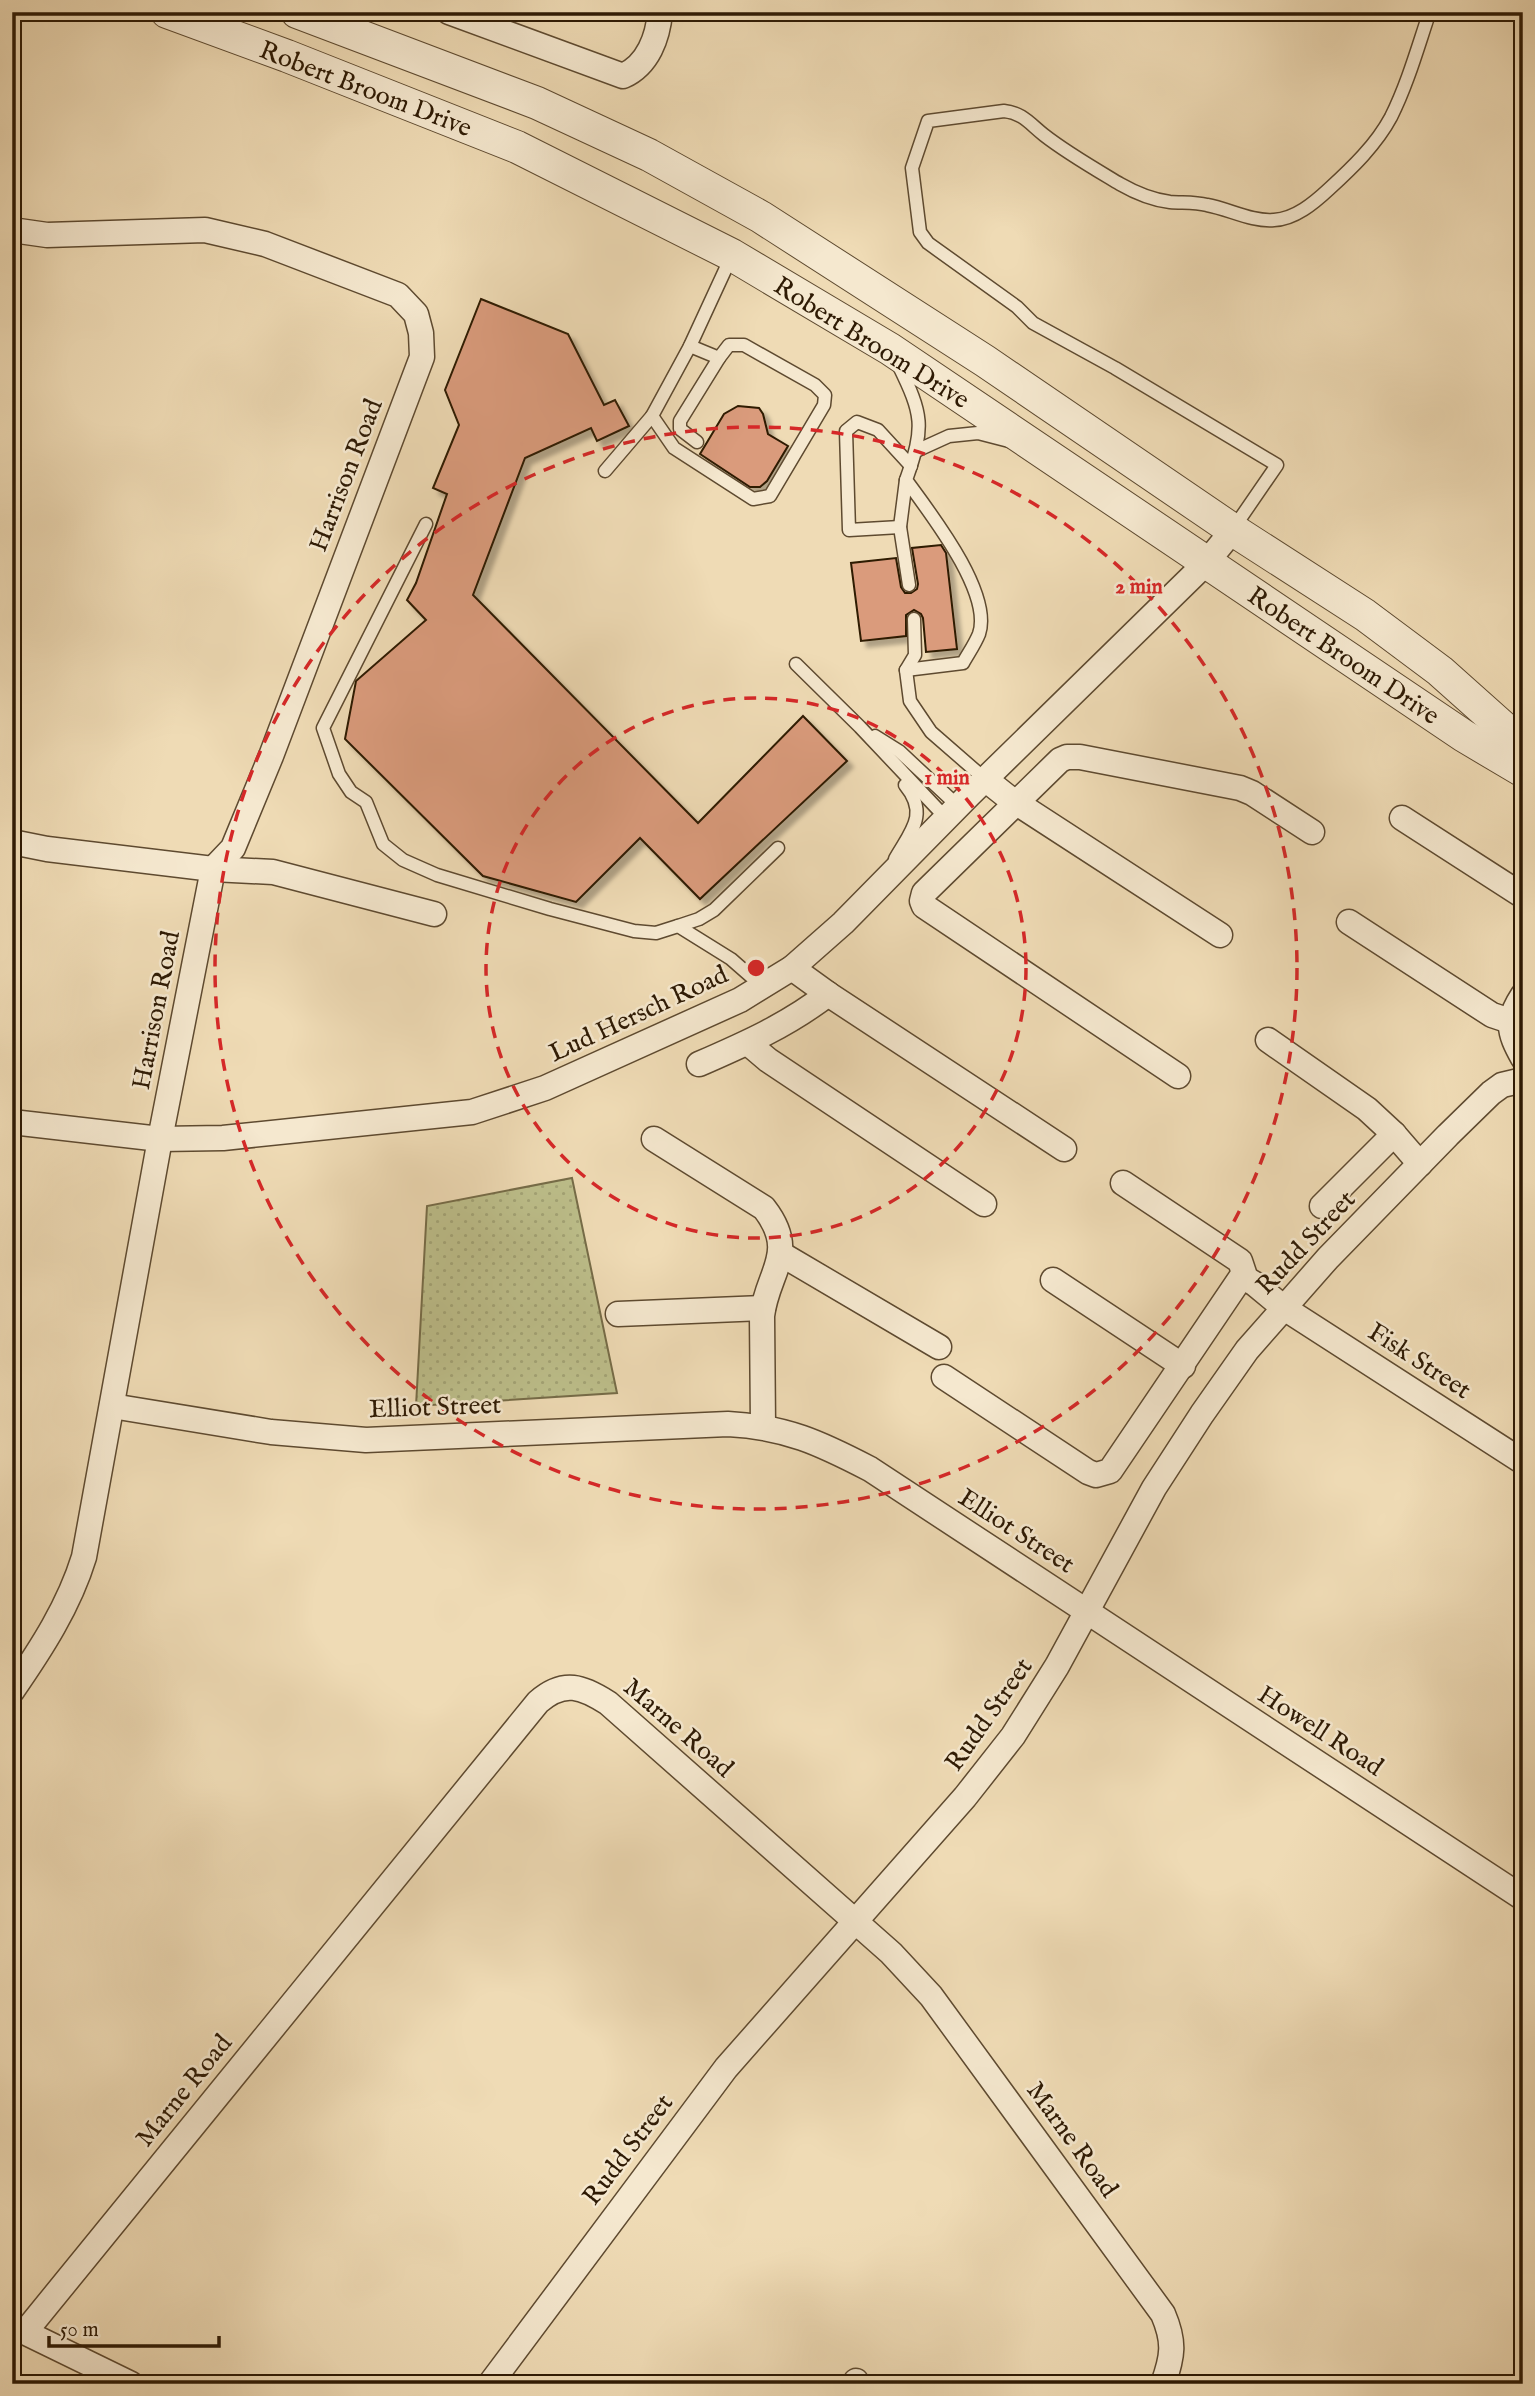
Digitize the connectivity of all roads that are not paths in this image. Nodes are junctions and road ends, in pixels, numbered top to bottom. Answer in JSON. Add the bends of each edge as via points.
{"nodes":[{"id":1,"x":167,"y":12,"type":"edge"},
{"id":2,"x":298,"y":12,"type":"edge"},
{"id":3,"x":449,"y":12,"type":"edge"},
{"id":4,"x":660,"y":12,"type":"edge"},
{"id":5,"x":1428,"y":12,"type":"edge"},
{"id":6,"x":12,"y":230,"type":"edge"},
{"id":7,"x":732,"y":255,"type":"junction"},
{"id":8,"x":690,"y":346,"type":"junction"},
{"id":9,"x":890,"y":349,"type":"junction"},
{"id":10,"x":719,"y":358,"type":"junction"},
{"id":11,"x":652,"y":416,"type":"junction"},
{"id":12,"x":697,"y":442,"type":"dead end"},
{"id":13,"x":1031,"y":444,"type":"junction"},
{"id":14,"x":916,"y":452,"type":"junction"},
{"id":15,"x":911,"y":466,"type":"junction"},
{"id":16,"x":605,"y":471,"type":"dead end"},
{"id":17,"x":906,"y":480,"type":"junction"},
{"id":18,"x":426,"y":524,"type":"dead end"},
{"id":19,"x":900,"y":527,"type":"junction"},
{"id":20,"x":1233,"y":530,"type":"junction"},
{"id":21,"x":1206,"y":563,"type":"junction"},
{"id":22,"x":909,"y":586,"type":"dead end"},
{"id":23,"x":914,"y":619,"type":"dead end"},
{"id":24,"x":796,"y":664,"type":"dead end"},
{"id":25,"x":906,"y":670,"type":"junction"},
{"id":26,"x":860,"y":727,"type":"junction"},
{"id":27,"x":1523,"y":745,"type":"edge"},
{"id":28,"x":1523,"y":771,"type":"edge"},
{"id":29,"x":985,"y":779,"type":"junction"},
{"id":30,"x":1016,"y":803,"type":"junction"},
{"id":31,"x":952,"y":812,"type":"junction"},
{"id":32,"x":1402,"y":818,"type":"dead end"},
{"id":33,"x":1312,"y":832,"type":"dead end"},
{"id":34,"x":12,"y":842,"type":"edge"},
{"id":35,"x":778,"y":848,"type":"dead end"},
{"id":36,"x":213,"y":869,"type":"junction"},
{"id":37,"x":879,"y":886,"type":"junction"},
{"id":38,"x":1523,"y":896,"type":"edge"},
{"id":39,"x":435,"y":914,"type":"dead end"},
{"id":40,"x":1349,"y":922,"type":"dead end"},
{"id":41,"x":678,"y":926,"type":"junction"},
{"id":42,"x":1220,"y":935,"type":"dead end"},
{"id":43,"x":792,"y":968,"type":"junction"},
{"id":44,"x":763,"y":988,"type":"junction"},
{"id":45,"x":828,"y":994,"type":"junction"},
{"id":46,"x":1523,"y":995,"type":"edge"},
{"id":47,"x":1510,"y":1021,"type":"junction"},
{"id":48,"x":1268,"y":1040,"type":"dead end"},
{"id":49,"x":748,"y":1043,"type":"junction"},
{"id":50,"x":1523,"y":1058,"type":"edge"},
{"id":51,"x":699,"y":1064,"type":"dead end"},
{"id":52,"x":1178,"y":1076,"type":"dead end"},
{"id":53,"x":1523,"y":1080,"type":"edge"},
{"id":54,"x":12,"y":1122,"type":"edge"},
{"id":55,"x":1394,"y":1134,"type":"junction"},
{"id":56,"x":160,"y":1139,"type":"junction"},
{"id":57,"x":654,"y":1139,"type":"dead end"},
{"id":58,"x":1064,"y":1149,"type":"dead end"},
{"id":59,"x":1420,"y":1164,"type":"junction"},
{"id":60,"x":1123,"y":1183,"type":"dead end"},
{"id":61,"x":984,"y":1204,"type":"dead end"},
{"id":62,"x":1322,"y":1206,"type":"dead end"},
{"id":63,"x":781,"y":1254,"type":"junction"},
{"id":64,"x":1243,"y":1277,"type":"junction"},
{"id":65,"x":1053,"y":1280,"type":"dead end"},
{"id":66,"x":763,"y":1308,"type":"junction"},
{"id":67,"x":1284,"y":1308,"type":"junction"},
{"id":68,"x":618,"y":1314,"type":"dead end"},
{"id":69,"x":939,"y":1347,"type":"dead end"},
{"id":70,"x":1182,"y":1366,"type":"junction"},
{"id":71,"x":944,"y":1377,"type":"dead end"},
{"id":72,"x":112,"y":1406,"type":"junction"},
{"id":73,"x":762,"y":1426,"type":"junction"},
{"id":74,"x":1523,"y":1462,"type":"edge"},
{"id":75,"x":1087,"y":1612,"type":"junction"},
{"id":76,"x":12,"y":1691,"type":"edge"},
{"id":77,"x":1523,"y":1898,"type":"edge"},
{"id":78,"x":856,"y":1921,"type":"junction"},
{"id":79,"x":18,"y":2329,"type":"edge"},
{"id":80,"x":131,"y":2384,"type":"edge"},
{"id":81,"x":490,"y":2384,"type":"edge"},
{"id":82,"x":1163,"y":2384,"type":"edge"}],
"edges":[{"from":1,"to":7,"type":"street","name":"Robert Broom Drive","via":[[517,147]]},
{"from":2,"to":20,"type":"street","name":"Robert Broom Drive","via":[[537,103],[649,155],[823,255]]},
{"from":3,"to":4,"type":"street","via":[[623,76],[634,70],[651,48]]},
{"from":5,"to":20,"type":"lane","via":[[1390,119],[1358,162],[1296,215],[1284,219],[1265,220],[1145,195],[1123,186],[1015,112],[928,121],[912,168],[920,232],[928,243],[1033,323],[1277,465]]},
{"from":6,"to":36,"type":"street","name":"Harrison Road","via":[[47,234],[205,230],[265,244],[398,295],[416,314],[422,357],[271,755],[233,848]]},
{"from":7,"to":8,"type":"lane"},
{"from":7,"to":9,"type":"street","name":"Robert Broom Drive"},
{"from":8,"to":10,"type":"lane"},
{"from":8,"to":11,"type":"lane"},
{"from":9,"to":13,"type":"street","name":"Robert Broom Drive"},
{"from":9,"to":14,"type":"lane","via":[[920,418]]},
{"from":10,"to":11,"type":"lane","via":[[729,345],[744,345],[825,395],[824,405],[770,496],[753,499],[674,448]]},
{"from":10,"to":12,"type":"lane","via":[[680,421],[680,429]]},
{"from":11,"to":16,"type":"lane"},
{"from":13,"to":14,"type":"lane","via":[[978,433],[949,436]]},
{"from":13,"to":21,"type":"street","name":"Robert Broom Drive"},
{"from":14,"to":15,"type":"lane"},
{"from":15,"to":17,"type":"lane"},
{"from":15,"to":19,"type":"lane","via":[[878,430],[856,422],[846,431],[849,530]]},
{"from":17,"to":19,"type":"lane"},
{"from":17,"to":25,"type":"lane","via":[[961,563],[980,604],[979,633],[963,663]]},
{"from":18,"to":41,"type":"lane","via":[[323,728],[339,774],[351,792],[366,802],[383,844],[403,860],[437,875],[634,931],[656,933]]},
{"from":19,"to":22,"type":"lane"},
{"from":20,"to":21,"type":"street","name":"Lud Hersch Road"},
{"from":20,"to":27,"type":"street","name":"Robert Broom Drive","via":[[1366,615],[1440,671]]},
{"from":21,"to":28,"type":"street","name":"Robert Broom Drive"},
{"from":21,"to":29,"type":"street","name":"Lud Hersch Road"},
{"from":23,"to":25,"type":"lane","via":[[915,655]]},
{"from":24,"to":26,"type":"lane"},
{"from":25,"to":29,"type":"lane","via":[[910,701],[931,732]]},
{"from":26,"to":31,"type":"lane"},
{"from":26,"to":37,"type":"lane","via":[[911,792],[918,817]]},
{"from":29,"to":30,"type":"street"},
{"from":29,"to":31,"type":"street","name":"Lud Hersch Road"},
{"from":30,"to":33,"type":"street","via":[[1060,760],[1080,757],[1240,788]]},
{"from":30,"to":42,"type":"street"},
{"from":30,"to":52,"type":"street","via":[[924,893],[922,901]]},
{"from":31,"to":37,"type":"street","name":"Lud Hersch Road"},
{"from":32,"to":38,"type":"street"},
{"from":34,"to":36,"type":"street"},
{"from":35,"to":41,"type":"lane","via":[[714,910]]},
{"from":36,"to":39,"type":"street","via":[[273,872]]},
{"from":36,"to":56,"type":"street","name":"Harrison Road"},
{"from":37,"to":43,"type":"street","name":"Lud Hersch Road"},
{"from":40,"to":47,"type":"street","via":[[1492,1015]]},
{"from":41,"to":44,"type":"lane","via":[[731,959]]},
{"from":43,"to":44,"type":"street","name":"Lud Hersch Road"},
{"from":43,"to":45,"type":"street"},
{"from":44,"to":56,"type":"street","name":"Lud Hersch Road","via":[[545,1088],[472,1112],[223,1138]]},
{"from":45,"to":49,"type":"street"},
{"from":45,"to":58,"type":"street"},
{"from":46,"to":47,"type":"street"},
{"from":47,"to":50,"type":"street"},
{"from":48,"to":55,"type":"street","via":[[1367,1109]]},
{"from":49,"to":51,"type":"street"},
{"from":49,"to":61,"type":"street"},
{"from":53,"to":59,"type":"street","name":"Rudd Street","via":[[1491,1093]]},
{"from":54,"to":56,"type":"street","name":"Lud Hersch Road"},
{"from":55,"to":59,"type":"street"},
{"from":55,"to":62,"type":"street"},
{"from":56,"to":72,"type":"street","name":"Harrison Road"},
{"from":57,"to":63,"type":"street","via":[[764,1208],[780,1239]]},
{"from":59,"to":67,"type":"street","name":"Rudd Street"},
{"from":60,"to":64,"type":"street","name":"Fisk Street","via":[[1240,1261]]},
{"from":63,"to":66,"type":"street"},
{"from":63,"to":69,"type":"street"},
{"from":64,"to":67,"type":"street","name":"Fisk Street"},
{"from":64,"to":70,"type":"street"},
{"from":65,"to":70,"type":"street"},
{"from":66,"to":68,"type":"street"},
{"from":66,"to":73,"type":"street"},
{"from":67,"to":74,"type":"street","name":"Fisk Street"},
{"from":67,"to":75,"type":"street","name":"Rudd Street","via":[[1202,1413],[1154,1488]]},
{"from":70,"to":71,"type":"street","via":[[1111,1471],[1096,1475]]},
{"from":72,"to":73,"type":"street","name":"Elliot Street","via":[[271,1432],[366,1440]]},
{"from":72,"to":76,"type":"street","name":"Harrison Road","via":[[75,1586],[40,1652]]},
{"from":73,"to":75,"type":"street","name":"Elliot Street","via":[[822,1444],[870,1469]]},
{"from":75,"to":77,"type":"street","name":"Howell Road"},
{"from":75,"to":78,"type":"street","name":"Rudd Street","via":[[1020,1725],[985,1773]]},
{"from":78,"to":79,"type":"street","name":"Marne Road","via":[[608,1703],[580,1688],[546,1694]]},
{"from":78,"to":81,"type":"street","name":"Rudd Street","via":[[704,2095]]},
{"from":78,"to":82,"type":"street","name":"Marne Road","via":[[949,2018],[1163,2314],[1173,2350]]},
{"from":79,"to":80,"type":"street"}]}
